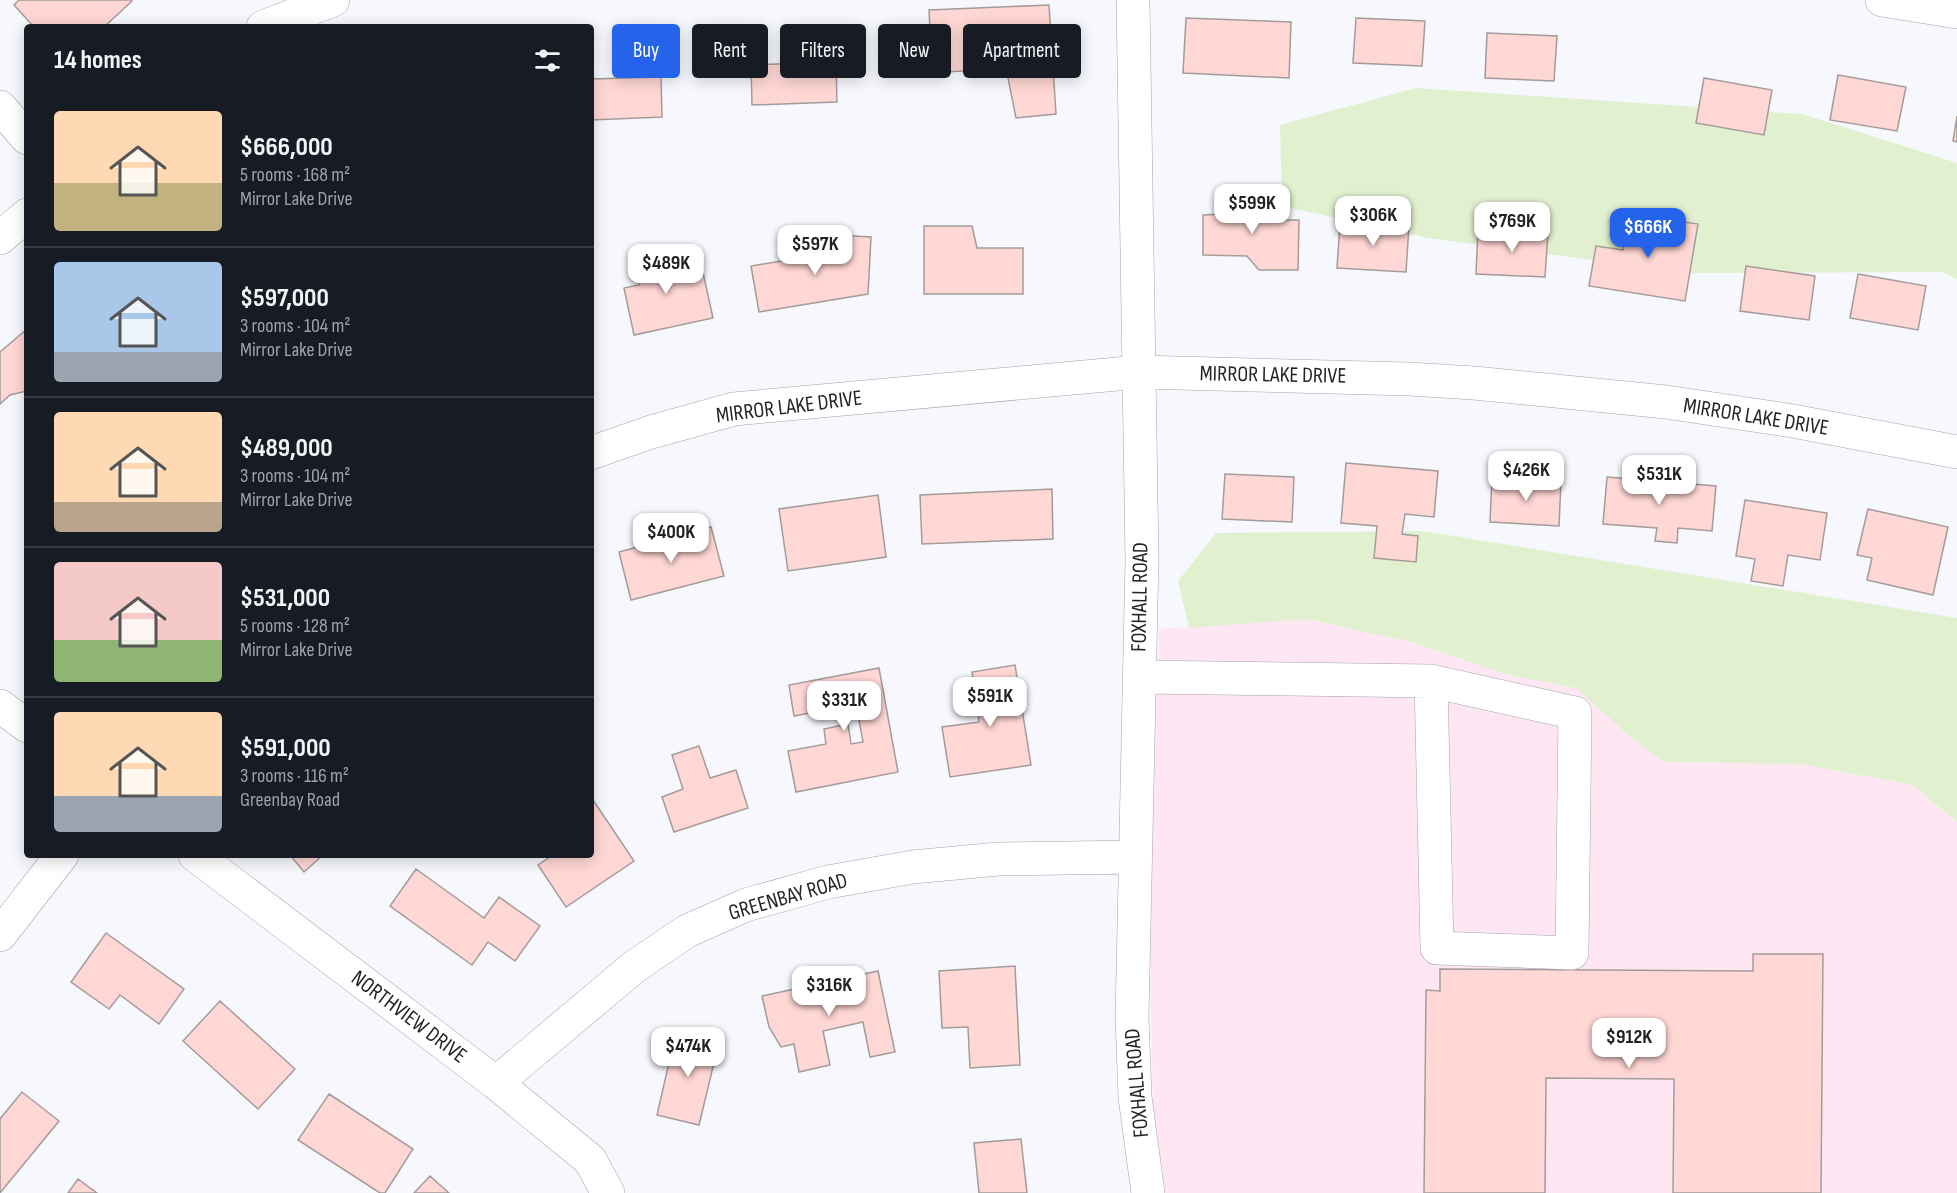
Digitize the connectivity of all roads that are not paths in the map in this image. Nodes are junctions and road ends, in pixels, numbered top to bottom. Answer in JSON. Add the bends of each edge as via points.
{"nodes":[{"id":1,"x":333,"y":0,"type":"edge"},
{"id":2,"x":1133,"y":0,"type":"edge"},
{"id":3,"x":1882,"y":0,"type":"edge"},
{"id":4,"x":1957,"y":12,"type":"edge"},
{"id":5,"x":271,"y":24,"type":"edge"},
{"id":6,"x":0,"y":107,"type":"edge"},
{"id":7,"x":24,"y":135,"type":"edge"},
{"id":8,"x":24,"y":218,"type":"edge"},
{"id":9,"x":0,"y":238,"type":"edge"},
{"id":10,"x":1139,"y":372,"type":"junction"},
{"id":11,"x":594,"y":452,"type":"edge"},
{"id":12,"x":1957,"y":452,"type":"edge"},
{"id":13,"x":1139,"y":677,"type":"junction"},
{"id":14,"x":1431,"y":681,"type":"junction"},
{"id":15,"x":0,"y":706,"type":"edge"},
{"id":16,"x":24,"y":724,"type":"edge"},
{"id":17,"x":1135,"y":857,"type":"junction"},
{"id":18,"x":60,"y":858,"type":"edge"},
{"id":19,"x":199,"y":858,"type":"edge"},
{"id":20,"x":0,"y":935,"type":"edge"},
{"id":21,"x":496,"y":1083,"type":"junction"},
{"id":22,"x":608,"y":1193,"type":"edge"},
{"id":23,"x":1148,"y":1193,"type":"edge"}],
"edges":[{"from":1,"to":5,"type":"street"},
{"from":2,"to":10,"type":"street","name":"FOXHALL ROAD"},
{"from":3,"to":4,"type":"street"},
{"from":6,"to":7,"type":"street"},
{"from":8,"to":9,"type":"street"},
{"from":10,"to":11,"type":"street","name":"MIRROR LAKE DRIVE","via":[[734,409]]},
{"from":10,"to":12,"type":"street","name":"MIRROR LAKE DRIVE","via":[[1474,382],[1677,404]]},
{"from":10,"to":13,"type":"street","name":"FOXHALL ROAD","via":[[1142,560]]},
{"from":13,"to":14,"type":"street"},
{"from":13,"to":17,"type":"street","name":"FOXHALL ROAD"},
{"from":14,"to":14,"type":"street","via":[[1575,713],[1572,953],[1437,948]]},
{"from":15,"to":16,"type":"street"},
{"from":17,"to":21,"type":"street","name":"GREENBAY ROAD","via":[[998,859],[913,867],[828,882],[746,905],[687,931],[634,967]]},
{"from":17,"to":23,"type":"street","name":"FOXHALL ROAD","via":[[1135,1097]]},
{"from":18,"to":20,"type":"street"},
{"from":19,"to":21,"type":"street","name":"NORTHVIEW DRIVE"},
{"from":21,"to":22,"type":"street","name":"NORTHVIEW DRIVE","via":[[590,1160]]}]}
